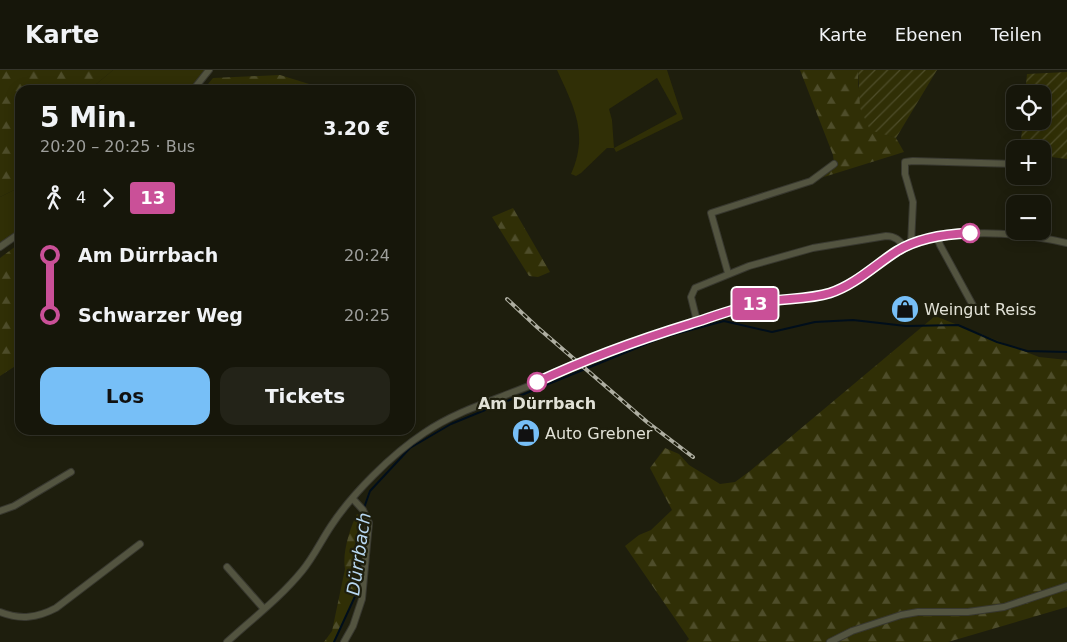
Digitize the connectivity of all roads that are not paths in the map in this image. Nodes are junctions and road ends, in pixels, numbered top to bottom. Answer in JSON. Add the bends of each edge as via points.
{"nodes":[{"id":1,"x":209,"y":70,"type":"edge"},
{"id":2,"x":197,"y":85,"type":"edge"},
{"id":3,"x":834,"y":164,"type":"dead end"},
{"id":4,"x":1006,"y":164,"type":"edge"},
{"id":5,"x":15,"y":236,"type":"edge"},
{"id":6,"x":937,"y":237,"type":"junction"},
{"id":7,"x":1067,"y":243,"type":"edge"},
{"id":8,"x":908,"y":245,"type":"junction"},
{"id":9,"x":0,"y":247,"type":"edge"},
{"id":10,"x":728,"y":273,"type":"junction"},
{"id":11,"x":976,"y":310,"type":"dead end"},
{"id":12,"x":697,"y":322,"type":"junction"},
{"id":13,"x":71,"y":472,"type":"dead end"},
{"id":14,"x":353,"y":499,"type":"junction"},
{"id":15,"x":0,"y":511,"type":"edge"},
{"id":16,"x":140,"y":544,"type":"dead end"},
{"id":17,"x":227,"y":567,"type":"dead end"},
{"id":18,"x":1067,"y":586,"type":"edge"},
{"id":19,"x":264,"y":608,"type":"junction"},
{"id":20,"x":0,"y":612,"type":"edge"},
{"id":21,"x":227,"y":642,"type":"edge"},
{"id":22,"x":344,"y":642,"type":"edge"},
{"id":23,"x":830,"y":642,"type":"edge"}],
"edges":[{"from":1,"to":2,"type":"street"},
{"from":3,"to":10,"type":"street","via":[[811,181],[711,213]]},
{"from":4,"to":8,"type":"street","via":[[905,162],[913,202]]},
{"from":5,"to":9,"type":"street"},
{"from":6,"to":7,"type":"street","via":[[1002,232]]},
{"from":6,"to":8,"type":"street"},
{"from":6,"to":11,"type":"street"},
{"from":8,"to":10,"type":"street","via":[[886,236],[814,248]]},
{"from":8,"to":12,"type":"street","via":[[859,279],[831,292],[760,303]]},
{"from":10,"to":12,"type":"street","via":[[692,291]]},
{"from":12,"to":14,"type":"street","via":[[630,344],[444,421],[410,443]]},
{"from":13,"to":15,"type":"street"},
{"from":14,"to":19,"type":"street","via":[[303,570]]},
{"from":14,"to":22,"type":"street","via":[[369,523],[362,600]]},
{"from":16,"to":20,"type":"street","via":[[44,614],[28,618]]},
{"from":17,"to":19,"type":"street"},
{"from":18,"to":23,"type":"street","via":[[1004,607],[901,615]]},
{"from":19,"to":21,"type":"street"}]}
